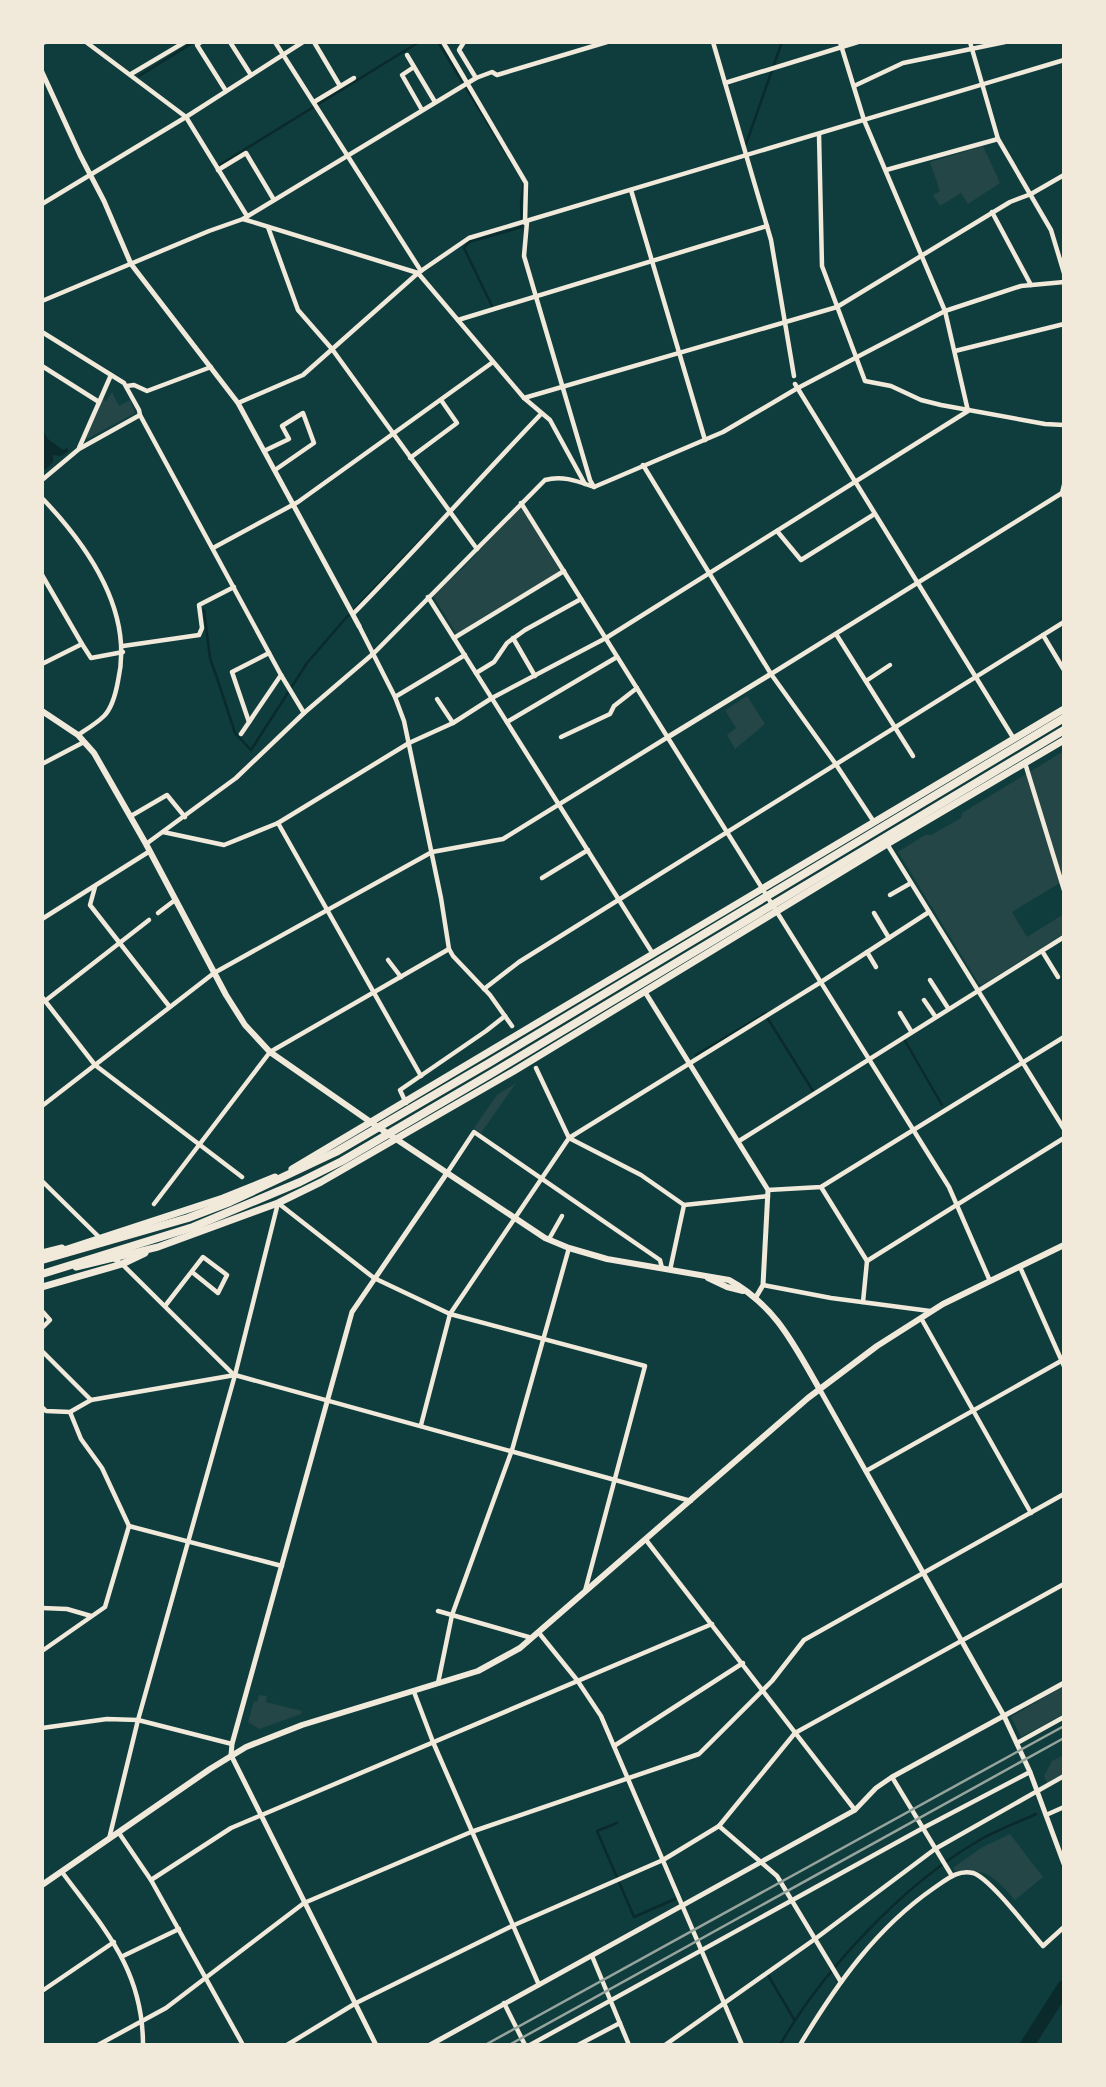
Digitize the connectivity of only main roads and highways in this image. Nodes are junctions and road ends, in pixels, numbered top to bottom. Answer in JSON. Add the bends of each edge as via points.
{"nodes":[{"id":1,"x":1064,"y":709,"type":"edge"},
{"id":2,"x":42,"y":711,"type":"edge"},
{"id":3,"x":1064,"y":718,"type":"edge"},
{"id":4,"x":1064,"y":730,"type":"edge"},
{"id":5,"x":1064,"y":740,"type":"edge"},
{"id":6,"x":372,"y":1123,"type":"junction"},
{"id":7,"x":396,"y":1139,"type":"junction"},
{"id":8,"x":1064,"y":1245,"type":"edge"},
{"id":9,"x":158,"y":1247,"type":"junction"},
{"id":10,"x":42,"y":1257,"type":"edge"},
{"id":11,"x":42,"y":1275,"type":"edge"},
{"id":12,"x":42,"y":1287,"type":"edge"},
{"id":13,"x":820,"y":1390,"type":"junction"},
{"id":14,"x":42,"y":1885,"type":"edge"}],
"edges":[{"from":1,"to":6,"type":"highway"},
{"from":2,"to":6,"type":"main road","via":[[78,735],[108,775],[235,1011],[270,1052]]},
{"from":3,"to":10,"type":"highway","via":[[336,1152],[188,1218]]},
{"from":4,"to":11,"type":"highway","via":[[342,1161],[193,1227]]},
{"from":5,"to":7,"type":"highway"},
{"from":6,"to":7,"type":"main road"},
{"from":6,"to":10,"type":"highway","via":[[290,1170],[223,1198]]},
{"from":7,"to":9,"type":"highway","via":[[278,1203]]},
{"from":7,"to":13,"type":"main road","via":[[549,1240],[607,1259],[706,1277],[755,1297],[783,1327]]},
{"from":8,"to":13,"type":"main road","via":[[930,1311]]},
{"from":9,"to":11,"type":"highway"},
{"from":9,"to":12,"type":"highway","via":[[122,1264]]},
{"from":13,"to":14,"type":"main road","via":[[520,1648],[478,1671],[281,1732],[231,1755]]}]}
